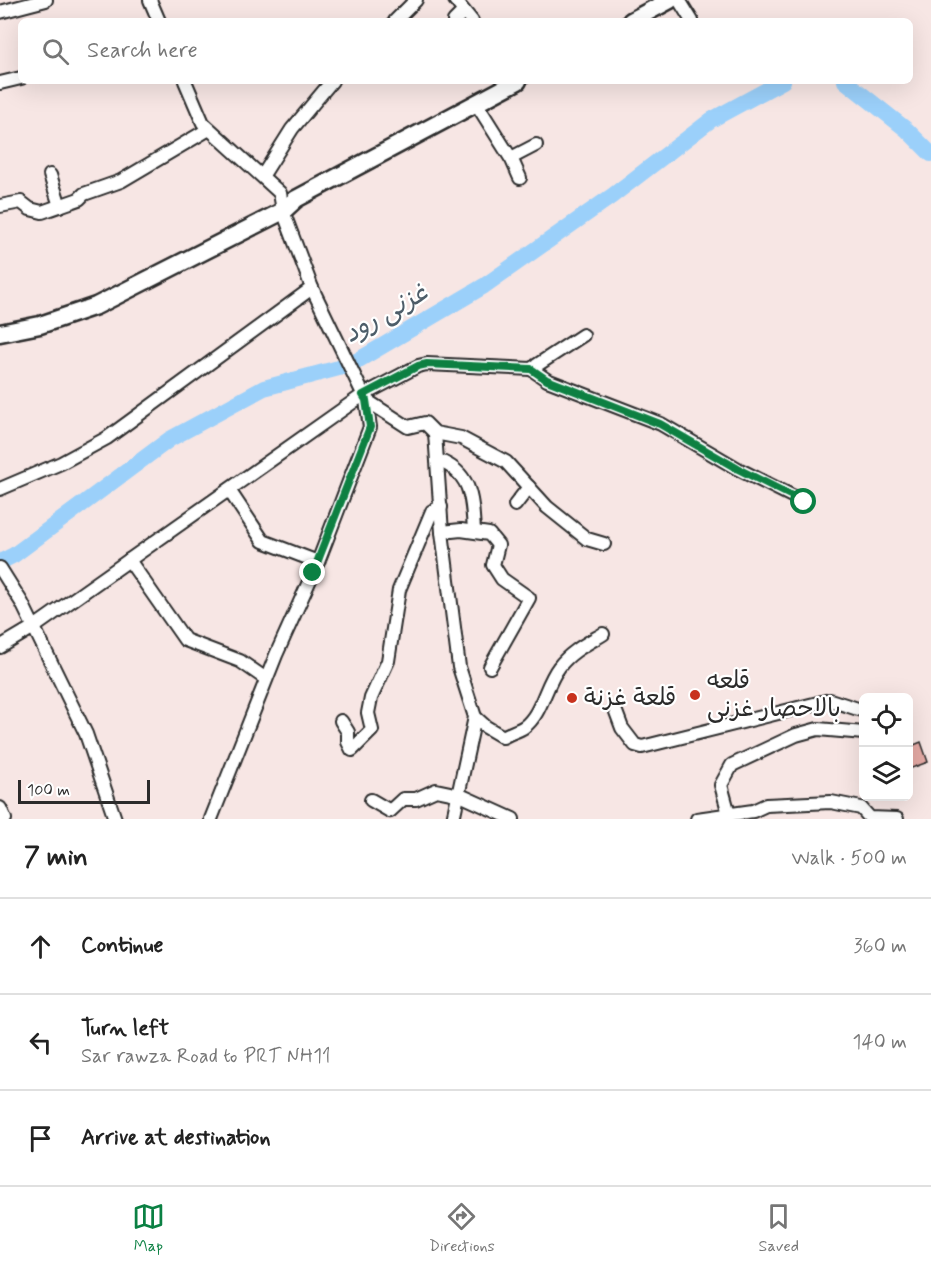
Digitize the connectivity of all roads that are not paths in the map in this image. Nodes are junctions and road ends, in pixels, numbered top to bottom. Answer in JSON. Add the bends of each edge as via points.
{"nodes":[{"id":1,"x":46,"y":0,"type":"edge"},
{"id":2,"x":150,"y":0,"type":"edge"},
{"id":3,"x":416,"y":0,"type":"edge"},
{"id":4,"x":455,"y":0,"type":"edge"},
{"id":5,"x":670,"y":0,"type":"edge"},
{"id":6,"x":679,"y":0,"type":"edge"},
{"id":7,"x":0,"y":12,"type":"edge"},
{"id":8,"x":468,"y":16,"type":"edge"},
{"id":9,"x":158,"y":18,"type":"edge"},
{"id":10,"x":398,"y":18,"type":"edge"},
{"id":11,"x":637,"y":18,"type":"edge"},
{"id":12,"x":690,"y":18,"type":"edge"},
{"id":13,"x":18,"y":79,"type":"edge"},
{"id":14,"x":0,"y":83,"type":"edge"},
{"id":15,"x":185,"y":84,"type":"edge"},
{"id":16,"x":330,"y":84,"type":"edge"},
{"id":17,"x":512,"y":84,"type":"edge"},
{"id":18,"x":476,"y":103,"type":"junction"},
{"id":19,"x":209,"y":129,"type":"junction"},
{"id":20,"x":536,"y":145,"type":"dead end"},
{"id":21,"x":512,"y":158,"type":"junction"},
{"id":22,"x":50,"y":175,"type":"dead end"},
{"id":23,"x":263,"y":175,"type":"junction"},
{"id":24,"x":520,"y":178,"type":"dead end"},
{"id":25,"x":0,"y":206,"type":"edge"},
{"id":26,"x":60,"y":206,"type":"junction"},
{"id":27,"x":283,"y":211,"type":"junction"},
{"id":28,"x":312,"y":288,"type":"junction"},
{"id":29,"x":0,"y":333,"type":"edge"},
{"id":30,"x":583,"y":335,"type":"dead end"},
{"id":31,"x":531,"y":369,"type":"junction"},
{"id":32,"x":363,"y":394,"type":"junction"},
{"id":33,"x":435,"y":433,"type":"junction"},
{"id":34,"x":437,"y":460,"type":"junction"},
{"id":35,"x":529,"y":487,"type":"junction"},
{"id":36,"x":0,"y":489,"type":"edge"},
{"id":37,"x":229,"y":490,"type":"junction"},
{"id":38,"x":804,"y":502,"type":"dead end"},
{"id":39,"x":515,"y":505,"type":"dead end"},
{"id":40,"x":441,"y":507,"type":"junction"},
{"id":41,"x":474,"y":531,"type":"junction"},
{"id":42,"x":442,"y":532,"type":"junction"},
{"id":43,"x":604,"y":544,"type":"dead end"},
{"id":44,"x":129,"y":560,"type":"junction"},
{"id":45,"x":318,"y":562,"type":"junction"},
{"id":46,"x":0,"y":568,"type":"edge"},
{"id":47,"x":33,"y":627,"type":"junction"},
{"id":48,"x":603,"y":634,"type":"dead end"},
{"id":49,"x":0,"y":647,"type":"edge"},
{"id":50,"x":490,"y":667,"type":"dead end"},
{"id":51,"x":266,"y":680,"type":"junction"},
{"id":52,"x":859,"y":709,"type":"edge"},
{"id":53,"x":616,"y":712,"type":"dead end"},
{"id":54,"x":476,"y":717,"type":"junction"},
{"id":55,"x":341,"y":722,"type":"dead end"},
{"id":56,"x":859,"y":733,"type":"edge"},
{"id":57,"x":460,"y":795,"type":"junction"},
{"id":58,"x":371,"y":800,"type":"dead end"},
{"id":59,"x":0,"y":808,"type":"edge"},
{"id":60,"x":729,"y":814,"type":"junction"},
{"id":61,"x":5,"y":819,"type":"edge"},
{"id":62,"x":115,"y":819,"type":"edge"},
{"id":63,"x":211,"y":819,"type":"edge"},
{"id":64,"x":453,"y":819,"type":"edge"},
{"id":65,"x":513,"y":819,"type":"edge"},
{"id":66,"x":697,"y":819,"type":"edge"},
{"id":67,"x":897,"y":819,"type":"edge"}],
"edges":[{"from":1,"to":7,"type":"street"},
{"from":2,"to":9,"type":"street"},
{"from":3,"to":10,"type":"street"},
{"from":4,"to":8,"type":"street"},
{"from":5,"to":11,"type":"main road"},
{"from":6,"to":12,"type":"street"},
{"from":13,"to":14,"type":"street"},
{"from":15,"to":19,"type":"street","via":[[202,123]]},
{"from":16,"to":23,"type":"street","via":[[292,129]]},
{"from":17,"to":18,"type":"main road"},
{"from":18,"to":21,"type":"street"},
{"from":18,"to":27,"type":"main road","via":[[296,199]]},
{"from":19,"to":23,"type":"street"},
{"from":19,"to":26,"type":"street","via":[[121,181]]},
{"from":20,"to":21,"type":"street"},
{"from":21,"to":24,"type":"street"},
{"from":22,"to":26,"type":"street"},
{"from":23,"to":27,"type":"street","via":[[280,193]]},
{"from":25,"to":26,"type":"street","via":[[21,202],[42,212]]},
{"from":27,"to":28,"type":"street"},
{"from":27,"to":29,"type":"main road","via":[[96,306],[40,325]]},
{"from":28,"to":32,"type":"street"},
{"from":28,"to":36,"type":"street","via":[[107,438]]},
{"from":30,"to":31,"type":"street"},
{"from":31,"to":32,"type":"street","via":[[427,364]]},
{"from":31,"to":38,"type":"street","via":[[547,380],[660,424]]},
{"from":32,"to":33,"type":"street","via":[[408,427],[425,423]]},
{"from":32,"to":37,"type":"street"},
{"from":32,"to":45,"type":"street","via":[[370,427]]},
{"from":33,"to":34,"type":"street"},
{"from":33,"to":35,"type":"street","via":[[461,438],[506,462]]},
{"from":34,"to":40,"type":"street"},
{"from":34,"to":41,"type":"street","via":[[453,465],[469,489]]},
{"from":35,"to":39,"type":"street"},
{"from":35,"to":43,"type":"street","via":[[587,539]]},
{"from":37,"to":44,"type":"street"},
{"from":37,"to":45,"type":"street","via":[[263,541]]},
{"from":40,"to":42,"type":"street"},
{"from":40,"to":55,"type":"street","via":[[432,511],[399,590],[388,661],[370,698],[372,730],[352,750]]},
{"from":41,"to":42,"type":"street"},
{"from":41,"to":50,"type":"street","via":[[489,534],[498,546],[493,565],[502,579],[529,598]]},
{"from":42,"to":54,"type":"street","via":[[459,667]]},
{"from":44,"to":47,"type":"street"},
{"from":44,"to":51,"type":"street","via":[[185,640],[240,661]]},
{"from":45,"to":51,"type":"street"},
{"from":46,"to":47,"type":"street"},
{"from":47,"to":49,"type":"street"},
{"from":47,"to":62,"type":"street","via":[[86,734]]},
{"from":48,"to":54,"type":"street","via":[[559,666],[540,707],[525,726],[503,736]]},
{"from":51,"to":63,"type":"street"},
{"from":52,"to":53,"type":"street","via":[[830,700],[642,747],[635,745],[622,728]]},
{"from":54,"to":57,"type":"street"},
{"from":56,"to":60,"type":"street","via":[[818,729],[732,765],[721,785]]},
{"from":57,"to":58,"type":"street","via":[[436,790],[416,799],[403,799],[390,811]]},
{"from":57,"to":64,"type":"street"},
{"from":57,"to":65,"type":"street"},
{"from":59,"to":61,"type":"street"},
{"from":60,"to":66,"type":"street"},
{"from":60,"to":67,"type":"street","via":[[766,805],[831,802],[861,808],[870,818]]}]}
